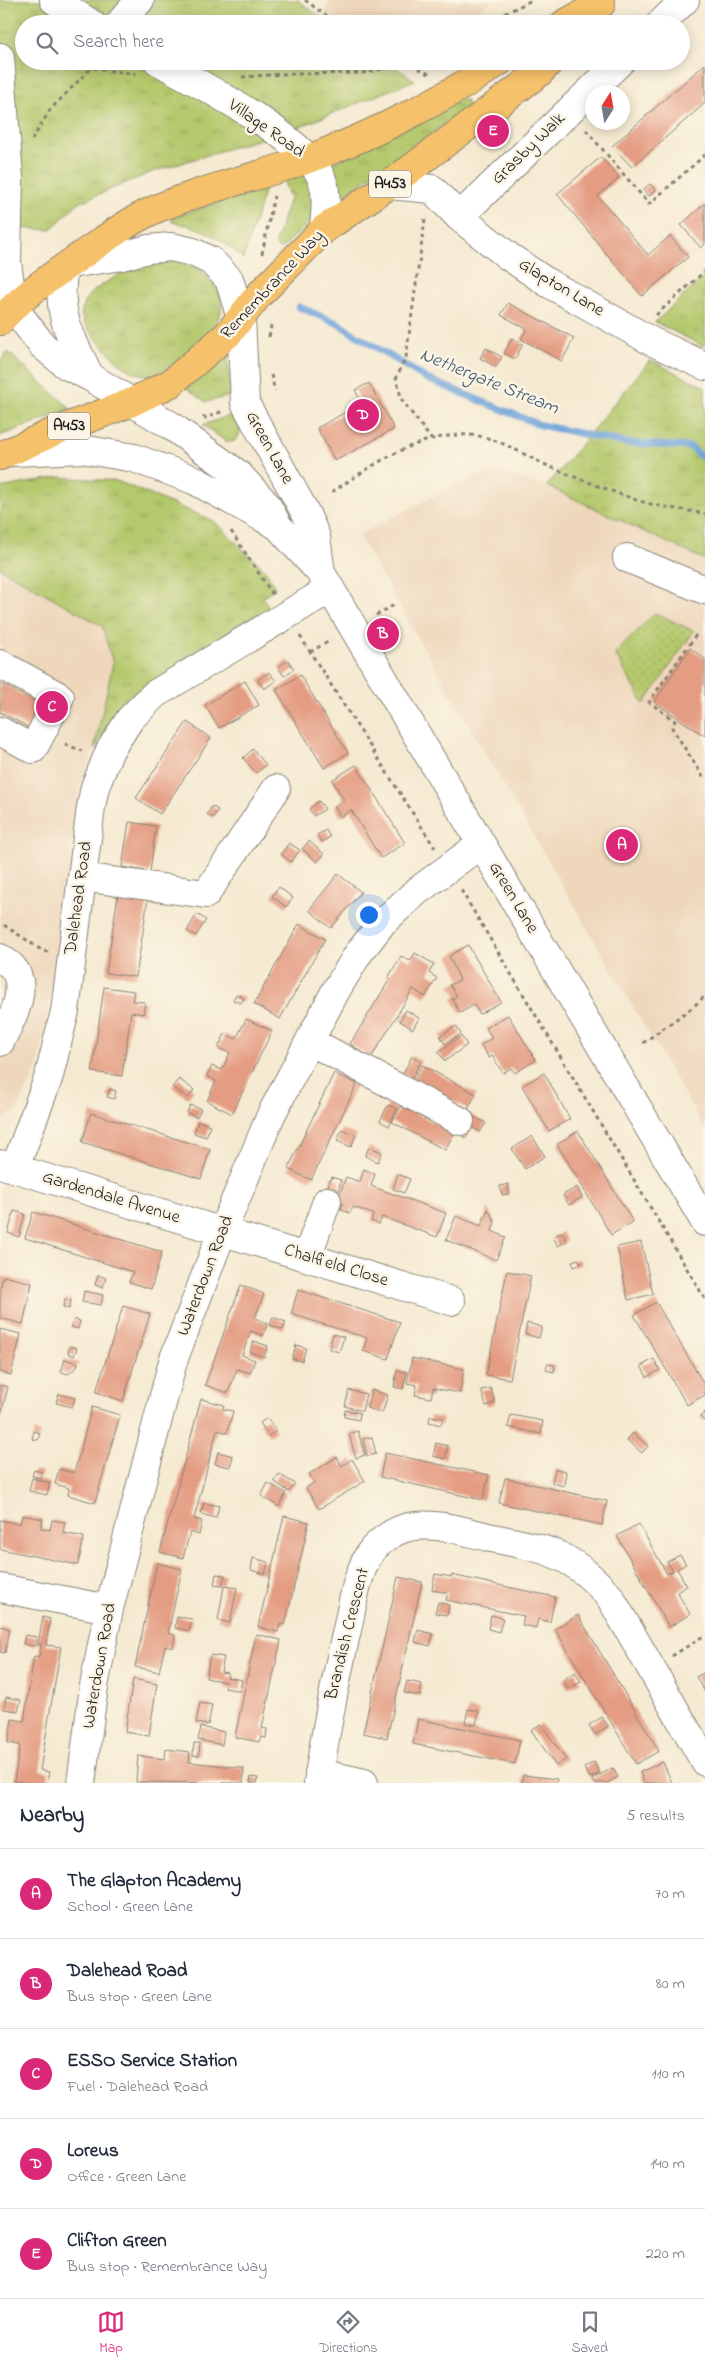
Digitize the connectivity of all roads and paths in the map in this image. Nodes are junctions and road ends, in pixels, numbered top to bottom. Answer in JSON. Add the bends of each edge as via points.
{"nodes":[{"id":1,"x":54,"y":0,"type":"edge"},
{"id":2,"x":140,"y":0,"type":"edge"},
{"id":3,"x":305,"y":0,"type":"edge"},
{"id":4,"x":532,"y":0,"type":"edge"},
{"id":5,"x":685,"y":0,"type":"edge"},
{"id":6,"x":597,"y":9,"type":"edge"},
{"id":7,"x":78,"y":15,"type":"edge"},
{"id":8,"x":127,"y":15,"type":"edge"},
{"id":9,"x":324,"y":15,"type":"edge"},
{"id":10,"x":504,"y":15,"type":"edge"},
{"id":11,"x":584,"y":15,"type":"edge"},
{"id":12,"x":669,"y":15,"type":"edge"},
{"id":13,"x":0,"y":57,"type":"edge"},
{"id":14,"x":173,"y":70,"type":"edge"},
{"id":15,"x":422,"y":70,"type":"edge"},
{"id":16,"x":487,"y":70,"type":"edge"},
{"id":17,"x":542,"y":70,"type":"edge"},
{"id":18,"x":612,"y":70,"type":"edge"},
{"id":19,"x":434,"y":76,"type":"dead end"},
{"id":20,"x":570,"y":110,"type":"junction"},
{"id":21,"x":437,"y":149,"type":"junction"},
{"id":22,"x":705,"y":155,"type":"edge"},
{"id":23,"x":309,"y":158,"type":"junction"},
{"id":24,"x":389,"y":185,"type":"junction"},
{"id":25,"x":276,"y":186,"type":"dead end"},
{"id":26,"x":432,"y":189,"type":"junction"},
{"id":27,"x":425,"y":217,"type":"dead end"},
{"id":28,"x":459,"y":217,"type":"junction"},
{"id":29,"x":324,"y":229,"type":"junction"},
{"id":30,"x":262,"y":254,"type":"dead end"},
{"id":31,"x":67,"y":266,"type":"junction"},
{"id":32,"x":705,"y":271,"type":"edge"},
{"id":33,"x":6,"y":314,"type":"edge"},
{"id":34,"x":276,"y":314,"type":"dead end"},
{"id":35,"x":241,"y":318,"type":"junction"},
{"id":36,"x":640,"y":335,"type":"junction"},
{"id":37,"x":268,"y":343,"type":"dead end"},
{"id":38,"x":705,"y":366,"type":"edge"},
{"id":39,"x":270,"y":367,"type":"dead end"},
{"id":40,"x":90,"y":377,"type":"junction"},
{"id":41,"x":275,"y":392,"type":"dead end"},
{"id":42,"x":130,"y":403,"type":"junction"},
{"id":43,"x":231,"y":408,"type":"dead end"},
{"id":44,"x":198,"y":414,"type":"dead end"},
{"id":45,"x":431,"y":439,"type":"junction"},
{"id":46,"x":4,"y":454,"type":"edge"},
{"id":47,"x":332,"y":492,"type":"dead end"},
{"id":48,"x":705,"y":514,"type":"edge"},
{"id":49,"x":227,"y":524,"type":"dead end"},
{"id":50,"x":278,"y":526,"type":"junction"},
{"id":51,"x":627,"y":558,"type":"dead end"},
{"id":52,"x":325,"y":581,"type":"junction"},
{"id":53,"x":705,"y":590,"type":"edge"},
{"id":54,"x":274,"y":598,"type":"dead end"},
{"id":55,"x":297,"y":632,"type":"dead end"},
{"id":56,"x":696,"y":635,"type":"dead end"},
{"id":57,"x":0,"y":664,"type":"edge"},
{"id":58,"x":0,"y":731,"type":"edge"},
{"id":59,"x":42,"y":733,"type":"junction"},
{"id":60,"x":104,"y":762,"type":"junction"},
{"id":61,"x":705,"y":780,"type":"edge"},
{"id":62,"x":276,"y":788,"type":"dead end"},
{"id":63,"x":481,"y":844,"type":"junction"},
{"id":64,"x":440,"y":857,"type":"dead end"},
{"id":65,"x":82,"y":877,"type":"junction"},
{"id":66,"x":458,"y":885,"type":"dead end"},
{"id":67,"x":4,"y":925,"type":"dead end"},
{"id":68,"x":72,"y":956,"type":"junction"},
{"id":69,"x":0,"y":958,"type":"edge"},
{"id":70,"x":705,"y":996,"type":"edge"},
{"id":71,"x":310,"y":1041,"type":"junction"},
{"id":72,"x":0,"y":1042,"type":"edge"},
{"id":73,"x":643,"y":1043,"type":"dead end"},
{"id":74,"x":460,"y":1121,"type":"dead end"},
{"id":75,"x":7,"y":1166,"type":"edge"},
{"id":76,"x":327,"y":1201,"type":"dead end"},
{"id":77,"x":705,"y":1222,"type":"edge"},
{"id":78,"x":222,"y":1232,"type":"junction"},
{"id":79,"x":307,"y":1258,"type":"junction"},
{"id":80,"x":705,"y":1299,"type":"edge"},
{"id":81,"x":451,"y":1301,"type":"dead end"},
{"id":82,"x":0,"y":1588,"type":"edge"},
{"id":83,"x":109,"y":1609,"type":"junction"},
{"id":84,"x":705,"y":1635,"type":"edge"},
{"id":85,"x":653,"y":1669,"type":"junction"},
{"id":86,"x":705,"y":1762,"type":"edge"},
{"id":87,"x":318,"y":1778,"type":"edge"},
{"id":88,"x":81,"y":1783,"type":"edge"},
{"id":89,"x":364,"y":1783,"type":"edge"}],
"edges":[{"from":1,"to":7,"type":"street"},
{"from":2,"to":8,"type":"street"},
{"from":3,"to":9,"type":"path"},
{"from":4,"to":10,"type":"path"},
{"from":5,"to":12,"type":"street"},
{"from":6,"to":11,"type":"highway"},
{"from":13,"to":33,"type":"street","via":[[8,178]]},
{"from":14,"to":23,"type":"street","name":"Village Road","via":[[267,125]]},
{"from":15,"to":19,"type":"path"},
{"from":16,"to":23,"type":"highway","via":[[406,116]]},
{"from":17,"to":21,"type":"highway","name":"Remembrance Way","number":"A453"},
{"from":18,"to":20,"type":"street","name":"Grasby Walk"},
{"from":20,"to":22,"type":"path","via":[[649,204]]},
{"from":20,"to":28,"type":"street","name":"Grasby Walk"},
{"from":21,"to":24,"type":"highway","name":"Remembrance Way","number":"A453"},
{"from":21,"to":26,"type":"street"},
{"from":23,"to":29,"type":"street","name":"Village Road","via":[[320,174],[327,198]]},
{"from":23,"to":31,"type":"highway","via":[[156,209],[120,228]]},
{"from":24,"to":26,"type":"street"},
{"from":24,"to":29,"type":"highway","name":"Remembrance Way","number":"A453"},
{"from":25,"to":30,"type":"path"},
{"from":26,"to":28,"type":"street","name":"Glapton Lane"},
{"from":27,"to":45,"type":"path","via":[[406,357],[396,379],[402,400]]},
{"from":28,"to":36,"type":"street","name":"Glapton Lane","via":[[548,283]]},
{"from":29,"to":35,"type":"highway","name":"Remembrance Way","number":"A453","via":[[286,266]]},
{"from":31,"to":33,"type":"highway"},
{"from":31,"to":35,"type":"street","name":"Green Lane","via":[[148,249],[171,248],[193,252],[211,261],[229,279]]},
{"from":31,"to":40,"type":"street","via":[[60,290],[61,308]]},
{"from":32,"to":36,"type":"path","via":[[644,326]]},
{"from":33,"to":40,"type":"street","name":"Green Lane","via":[[66,366]]},
{"from":34,"to":37,"type":"path"},
{"from":35,"to":42,"type":"highway","name":"Remembrance Way","number":"A453","via":[[213,348],[171,383]]},
{"from":35,"to":52,"type":"street","name":"Green Lane","via":[[245,403],[306,514],[316,537]]},
{"from":36,"to":38,"type":"street","name":"Glapton Lane"},
{"from":39,"to":41,"type":"path"},
{"from":40,"to":42,"type":"street","name":"Green Lane"},
{"from":42,"to":46,"type":"highway","name":"Remembrance Way","number":"A453"},
{"from":42,"to":50,"type":"street","name":"Green Lane","via":[[170,425],[238,474],[266,504]]},
{"from":43,"to":44,"type":"path","via":[[206,418]]},
{"from":45,"to":47,"type":"path","via":[[388,455]]},
{"from":45,"to":48,"type":"path","via":[[458,434],[486,436],[545,465],[634,499]]},
{"from":46,"to":50,"type":"street","name":"Green Lane","via":[[82,449],[134,458],[194,480]]},
{"from":49,"to":54,"type":"path"},
{"from":50,"to":52,"type":"street","name":"Green Lane"},
{"from":51,"to":53,"type":"street"},
{"from":52,"to":60,"type":"street","name":"Dalehead Road","via":[[155,694],[130,719]]},
{"from":52,"to":63,"type":"street","name":"Green Lane"},
{"from":55,"to":64,"type":"path"},
{"from":56,"to":61,"type":"path","via":[[649,702],[675,721],[672,728]]},
{"from":57,"to":59,"type":"street","via":[[60,697]]},
{"from":58,"to":59,"type":"street","via":[[34,749]]},
{"from":59,"to":60,"type":"path"},
{"from":60,"to":65,"type":"street","name":"Dalehead Road","via":[[94,794]]},
{"from":62,"to":65,"type":"street","via":[[206,894]]},
{"from":63,"to":71,"type":"street","name":"Waterdown Road","via":[[416,892],[383,922],[358,954]]},
{"from":63,"to":77,"type":"street","name":"Green Lane"},
{"from":65,"to":68,"type":"street","name":"Dalehead Road"},
{"from":66,"to":80,"type":"path"},
{"from":67,"to":68,"type":"path","via":[[43,951]]},
{"from":68,"to":75,"type":"street","name":"Dalehead Road","via":[[65,1011],[55,1054]]},
{"from":69,"to":72,"type":"street","via":[[13,968],[19,990],[16,1010]]},
{"from":70,"to":73,"type":"path"},
{"from":71,"to":74,"type":"street"},
{"from":71,"to":78,"type":"street","name":"Waterdown Road","via":[[271,1115]]},
{"from":75,"to":78,"type":"street","name":"Gardendale Avenue"},
{"from":76,"to":79,"type":"street"},
{"from":78,"to":79,"type":"street","name":"Chalfield Close"},
{"from":78,"to":83,"type":"street","name":"Waterdown Road","via":[[173,1361]]},
{"from":79,"to":81,"type":"street","name":"Chalfield Close"},
{"from":82,"to":83,"type":"street"},
{"from":83,"to":88,"type":"street","name":"Waterdown Road","via":[[94,1686]]},
{"from":84,"to":85,"type":"path"},
{"from":85,"to":86,"type":"street","name":"Brandish Crescent"},
{"from":85,"to":87,"type":"street","name":"Brandish Crescent","via":[[610,1597],[592,1576],[571,1561],[547,1550],[439,1526],[409,1527],[386,1537],[368,1556],[358,1579]]},
{"from":87,"to":89,"type":"street"}]}
